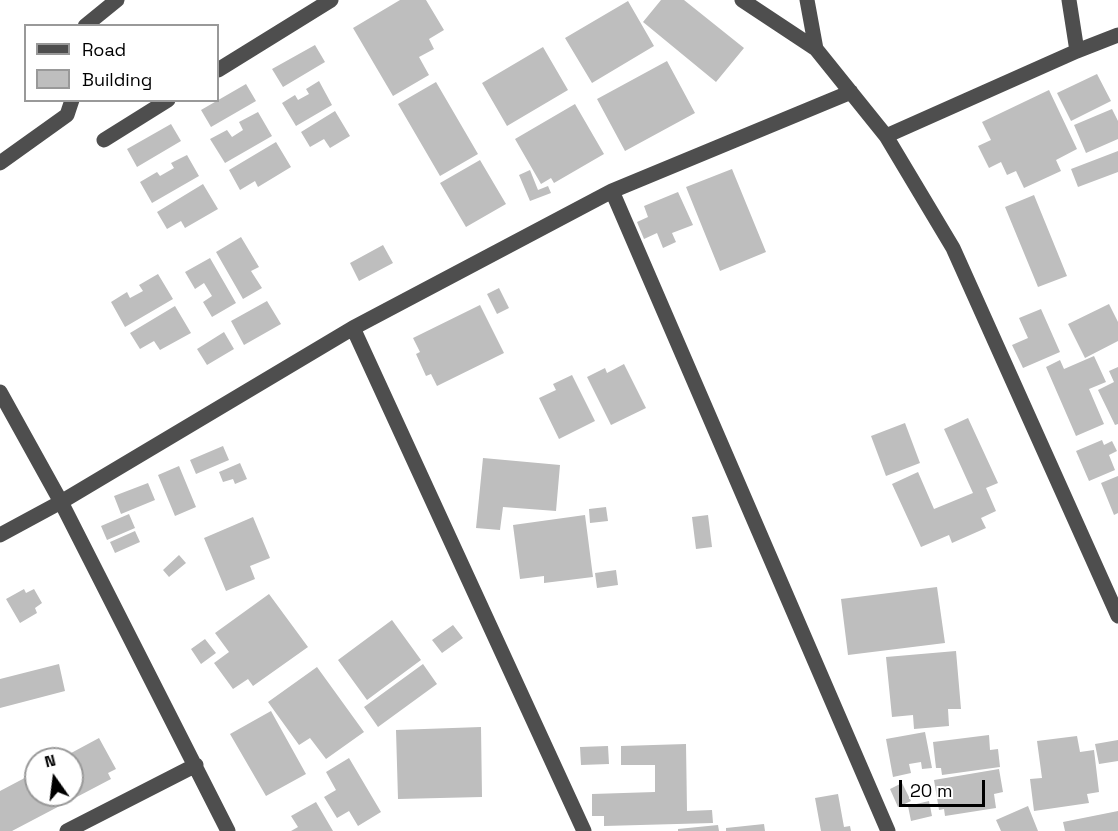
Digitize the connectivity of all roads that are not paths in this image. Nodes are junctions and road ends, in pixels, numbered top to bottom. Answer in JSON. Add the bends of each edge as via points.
{"nodes":[{"id":1,"x":117,"y":0,"type":"edge"},
{"id":2,"x":331,"y":0,"type":"edge"},
{"id":3,"x":742,"y":0,"type":"edge"},
{"id":4,"x":807,"y":0,"type":"edge"},
{"id":5,"x":1069,"y":0,"type":"edge"},
{"id":6,"x":87,"y":24,"type":"edge"},
{"id":7,"x":1118,"y":35,"type":"edge"},
{"id":8,"x":816,"y":49,"type":"junction"},
{"id":9,"x":1077,"y":51,"type":"junction"},
{"id":10,"x":219,"y":69,"type":"edge"},
{"id":11,"x":851,"y":92,"type":"junction"},
{"id":12,"x":71,"y":102,"type":"edge"},
{"id":13,"x":165,"y":102,"type":"edge"},
{"id":14,"x":886,"y":135,"type":"junction"},
{"id":15,"x":104,"y":140,"type":"dead end"},
{"id":16,"x":0,"y":163,"type":"edge"},
{"id":17,"x":612,"y":191,"type":"junction"},
{"id":18,"x":353,"y":328,"type":"junction"},
{"id":19,"x":0,"y":392,"type":"edge"},
{"id":20,"x":61,"y":502,"type":"junction"},
{"id":21,"x":0,"y":535,"type":"edge"},
{"id":22,"x":1118,"y":616,"type":"edge"},
{"id":23,"x":196,"y":765,"type":"junction"},
{"id":24,"x":67,"y":831,"type":"edge"},
{"id":25,"x":228,"y":831,"type":"edge"},
{"id":26,"x":584,"y":831,"type":"edge"},
{"id":27,"x":888,"y":831,"type":"edge"}],
"edges":[{"from":1,"to":6,"type":"street"},
{"from":2,"to":10,"type":"street"},
{"from":3,"to":8,"type":"street"},
{"from":4,"to":8,"type":"street"},
{"from":5,"to":9,"type":"street"},
{"from":7,"to":9,"type":"street"},
{"from":8,"to":11,"type":"street"},
{"from":9,"to":14,"type":"street"},
{"from":11,"to":14,"type":"street"},
{"from":11,"to":17,"type":"street"},
{"from":12,"to":16,"type":"street","via":[[68,115]]},
{"from":13,"to":15,"type":"street"},
{"from":14,"to":22,"type":"street","via":[[953,248]]},
{"from":17,"to":18,"type":"street"},
{"from":17,"to":27,"type":"street"},
{"from":18,"to":20,"type":"street"},
{"from":18,"to":26,"type":"street"},
{"from":19,"to":20,"type":"street"},
{"from":20,"to":21,"type":"street"},
{"from":20,"to":23,"type":"street"},
{"from":23,"to":24,"type":"street"},
{"from":23,"to":25,"type":"street"}]}
